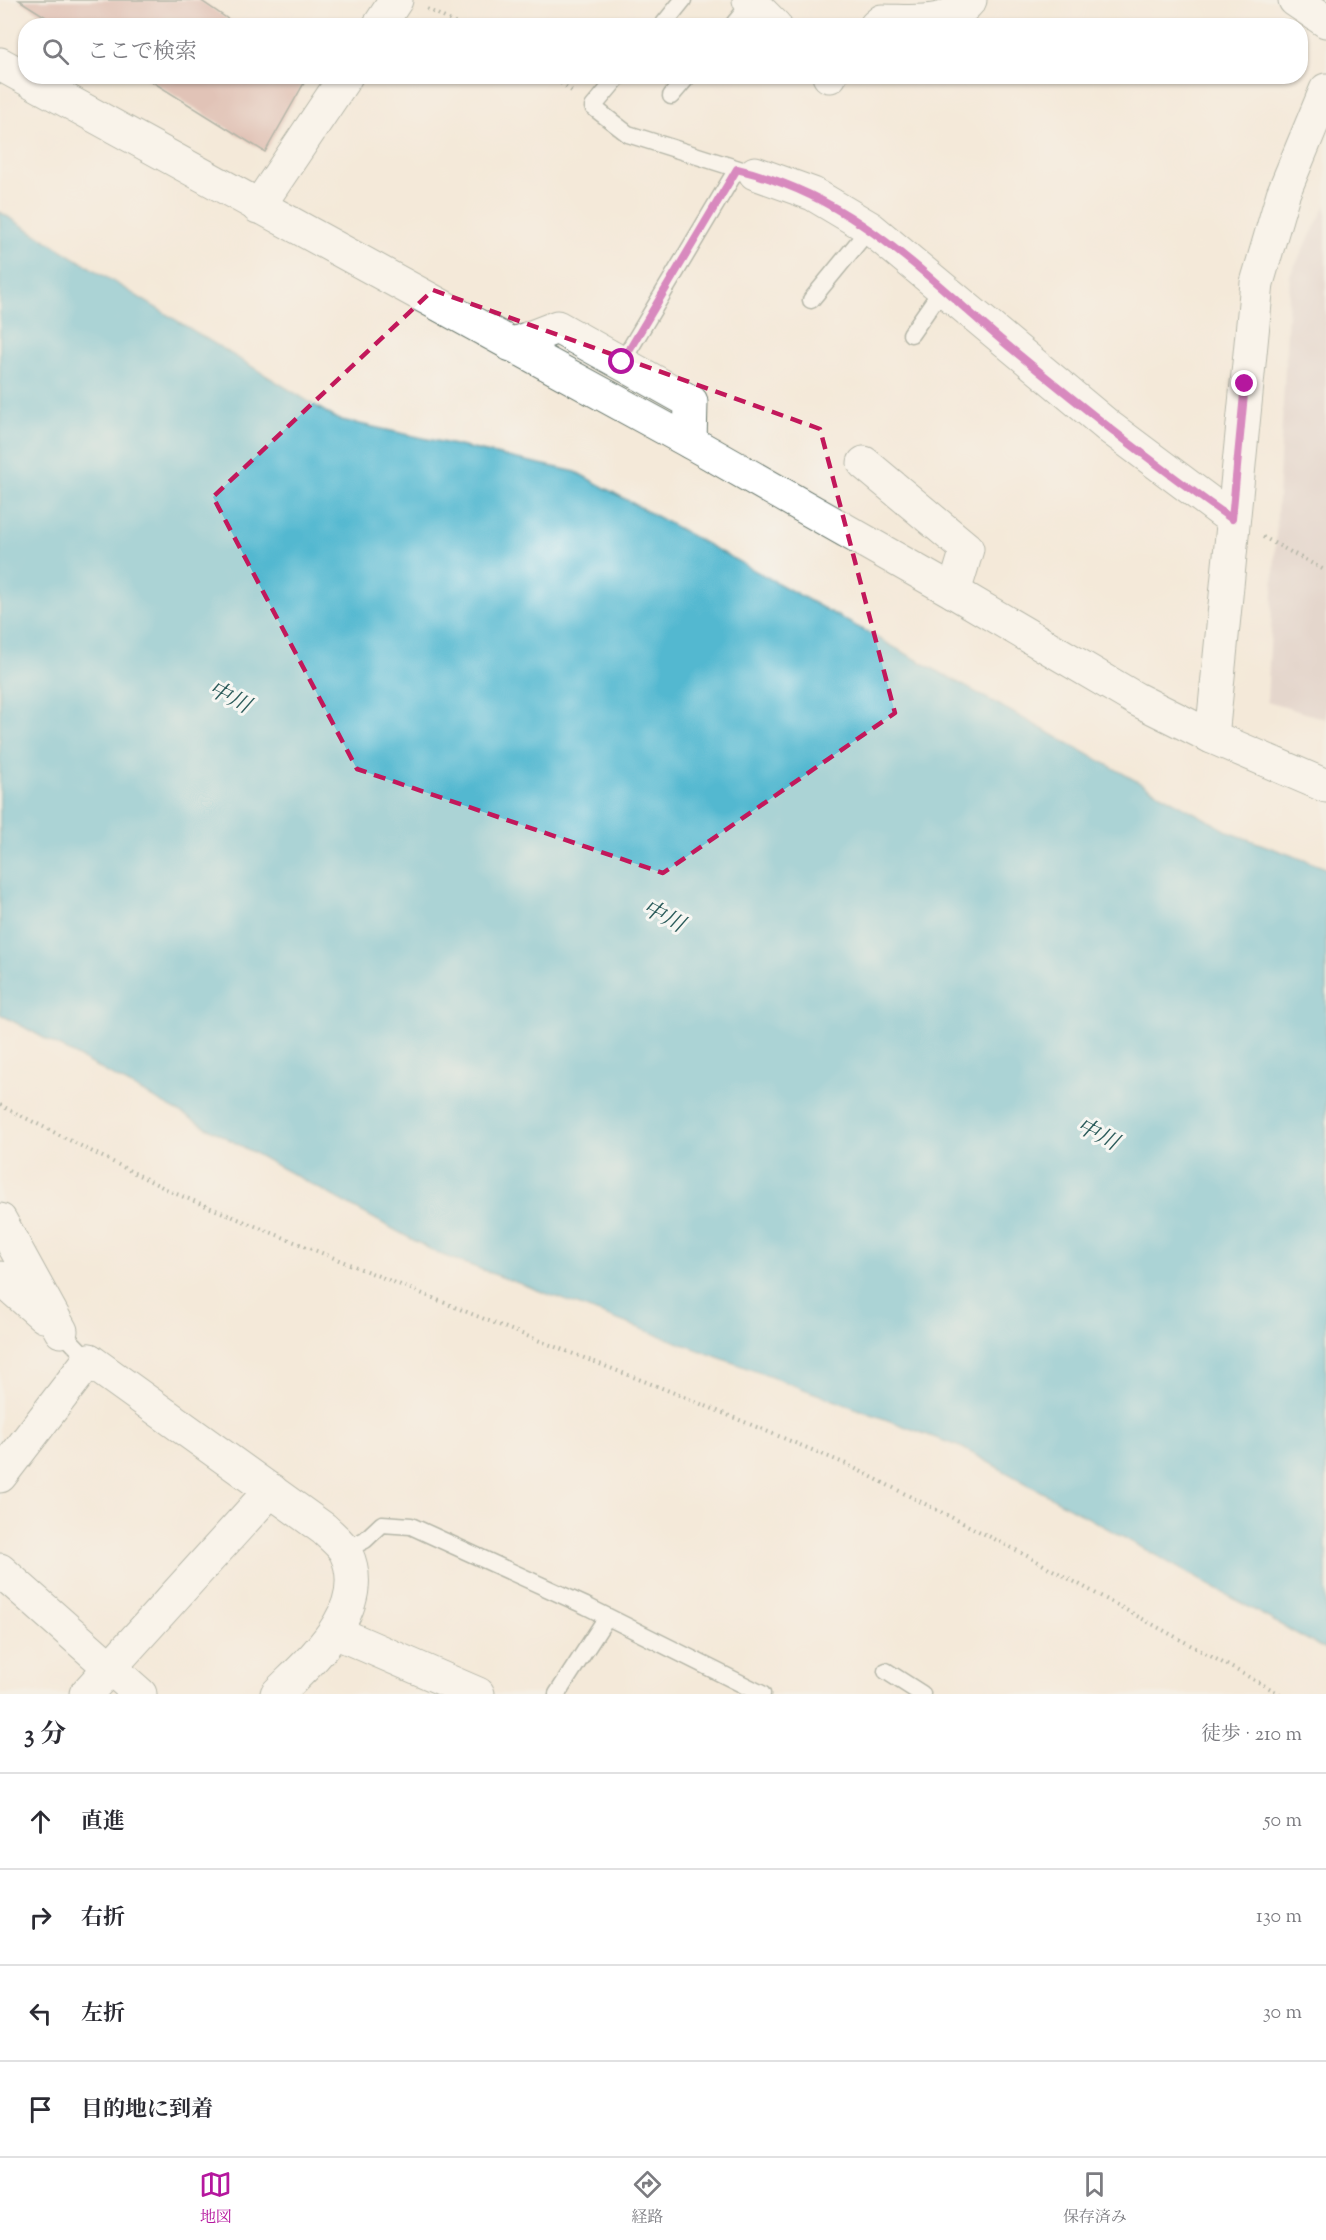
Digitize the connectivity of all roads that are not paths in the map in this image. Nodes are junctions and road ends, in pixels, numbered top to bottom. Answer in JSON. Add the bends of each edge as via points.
{"nodes":[{"id":1,"x":683,"y":0,"type":"edge"},
{"id":2,"x":970,"y":0,"type":"edge"},
{"id":3,"x":1295,"y":0,"type":"edge"},
{"id":4,"x":407,"y":2,"type":"edge"},
{"id":5,"x":744,"y":10,"type":"edge"},
{"id":6,"x":389,"y":18,"type":"edge"},
{"id":7,"x":668,"y":18,"type":"edge"},
{"id":8,"x":760,"y":18,"type":"edge"},
{"id":9,"x":946,"y":18,"type":"edge"},
{"id":10,"x":1326,"y":21,"type":"edge"},
{"id":11,"x":0,"y":64,"type":"edge"},
{"id":12,"x":18,"y":74,"type":"edge"},
{"id":13,"x":36,"y":84,"type":"edge"},
{"id":14,"x":341,"y":84,"type":"edge"},
{"id":15,"x":612,"y":84,"type":"edge"},
{"id":16,"x":681,"y":84,"type":"edge"},
{"id":17,"x":1326,"y":90,"type":"edge"},
{"id":18,"x":671,"y":96,"type":"dead end"},
{"id":19,"x":746,"y":171,"type":"junction"},
{"id":20,"x":258,"y":207,"type":"junction"},
{"id":21,"x":870,"y":228,"type":"junction"},
{"id":22,"x":943,"y":288,"type":"junction"},
{"id":23,"x":811,"y":300,"type":"dead end"},
{"id":24,"x":910,"y":334,"type":"dead end"},
{"id":25,"x":511,"y":345,"type":"junction"},
{"id":26,"x":622,"y":362,"type":"junction"},
{"id":27,"x":690,"y":442,"type":"junction"},
{"id":28,"x":864,"y":463,"type":"dead end"},
{"id":29,"x":1244,"y":526,"type":"junction"},
{"id":30,"x":954,"y":591,"type":"junction"},
{"id":31,"x":1212,"y":737,"type":"junction"},
{"id":32,"x":1326,"y":786,"type":"edge"},
{"id":33,"x":0,"y":1220,"type":"edge"},
{"id":34,"x":0,"y":1278,"type":"edge"},
{"id":35,"x":61,"y":1331,"type":"junction"},
{"id":36,"x":89,"y":1360,"type":"junction"},
{"id":37,"x":0,"y":1476,"type":"edge"},
{"id":38,"x":271,"y":1490,"type":"junction"},
{"id":39,"x":345,"y":1550,"type":"junction"},
{"id":40,"x":0,"y":1570,"type":"edge"},
{"id":41,"x":607,"y":1617,"type":"junction"},
{"id":42,"x":335,"y":1632,"type":"junction"},
{"id":43,"x":110,"y":1667,"type":"junction"},
{"id":44,"x":886,"y":1671,"type":"dead end"},
{"id":45,"x":86,"y":1694,"type":"edge"},
{"id":46,"x":141,"y":1694,"type":"edge"},
{"id":47,"x":277,"y":1694,"type":"edge"},
{"id":48,"x":478,"y":1694,"type":"edge"},
{"id":49,"x":557,"y":1694,"type":"edge"},
{"id":50,"x":762,"y":1694,"type":"edge"},
{"id":51,"x":922,"y":1694,"type":"edge"}],
"edges":[{"from":1,"to":7,"type":"lane"},
{"from":2,"to":9,"type":"street"},
{"from":3,"to":10,"type":"street"},
{"from":4,"to":6,"type":"street"},
{"from":5,"to":8,"type":"street"},
{"from":11,"to":12,"type":"street"},
{"from":13,"to":20,"type":"street"},
{"from":14,"to":20,"type":"street"},
{"from":15,"to":19,"type":"lane","via":[[593,107],[628,134]]},
{"from":16,"to":18,"type":"lane"},
{"from":17,"to":29,"type":"street","via":[[1283,194],[1257,283]]},
{"from":19,"to":21,"type":"street","via":[[813,194]]},
{"from":19,"to":26,"type":"lane"},
{"from":20,"to":25,"type":"street"},
{"from":21,"to":22,"type":"street"},
{"from":21,"to":23,"type":"lane"},
{"from":22,"to":24,"type":"lane"},
{"from":22,"to":29,"type":"street","via":[[1109,427]]},
{"from":25,"to":26,"type":"street","via":[[557,327]]},
{"from":25,"to":27,"type":"street"},
{"from":26,"to":27,"type":"street","via":[[691,402]]},
{"from":27,"to":30,"type":"street"},
{"from":28,"to":30,"type":"street","via":[[967,549]]},
{"from":29,"to":31,"type":"street"},
{"from":30,"to":31,"type":"street","via":[[1136,699]]},
{"from":31,"to":32,"type":"street"},
{"from":33,"to":35,"type":"street"},
{"from":34,"to":35,"type":"street"},
{"from":35,"to":36,"type":"lane"},
{"from":36,"to":37,"type":"street"},
{"from":36,"to":38,"type":"street"},
{"from":38,"to":39,"type":"street","via":[[324,1529]]},
{"from":38,"to":43,"type":"street"},
{"from":39,"to":41,"type":"lane","via":[[365,1540],[382,1524],[411,1526]]},
{"from":39,"to":42,"type":"street","via":[[352,1570],[351,1598]]},
{"from":40,"to":43,"type":"street"},
{"from":41,"to":49,"type":"lane"},
{"from":41,"to":50,"type":"lane"},
{"from":42,"to":47,"type":"street"},
{"from":42,"to":48,"type":"street"},
{"from":43,"to":45,"type":"street"},
{"from":43,"to":46,"type":"street"},
{"from":44,"to":51,"type":"lane"}]}
